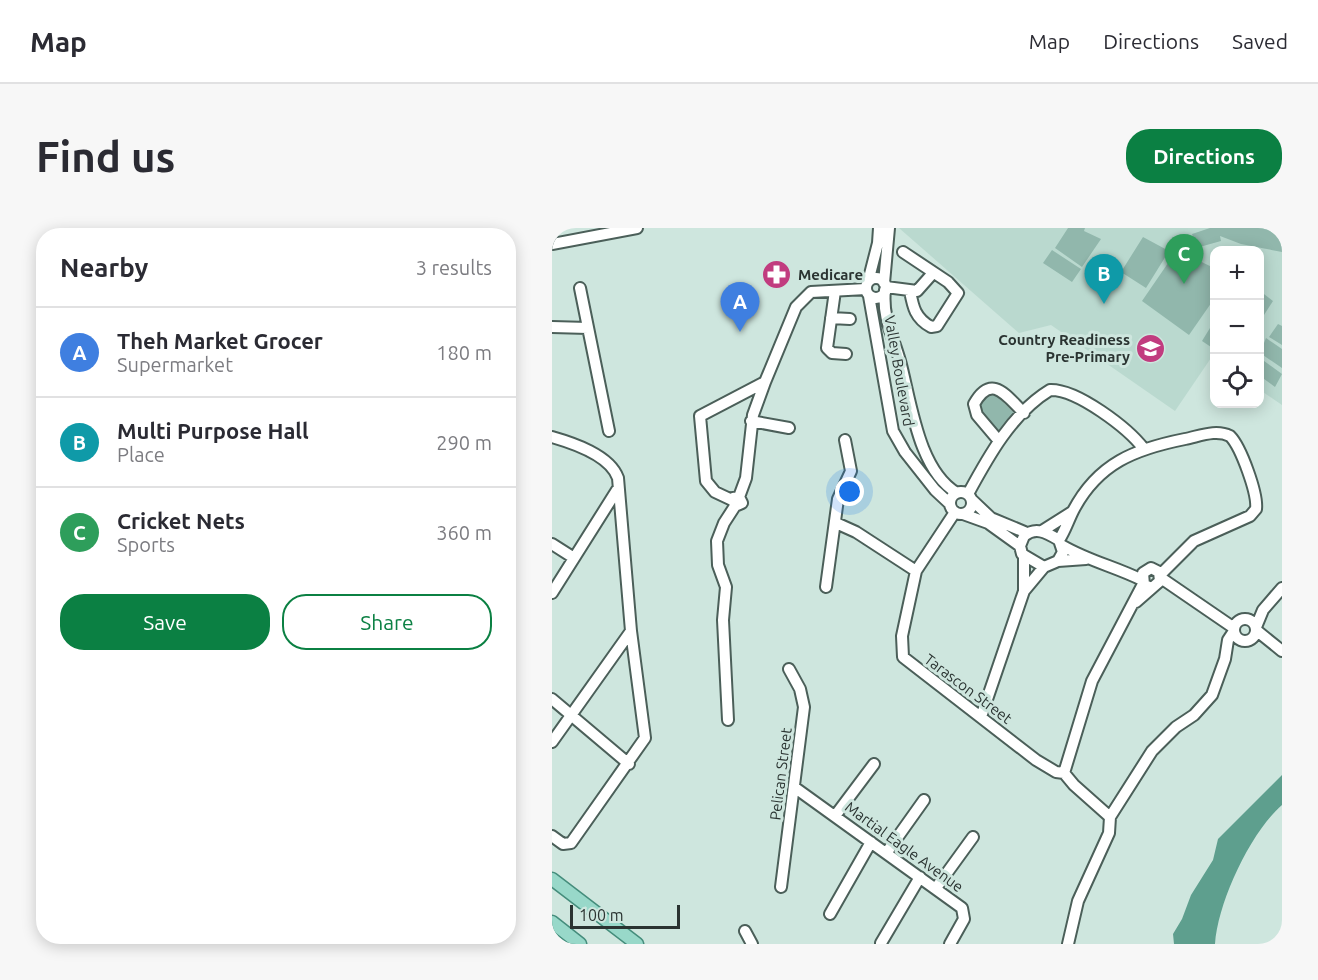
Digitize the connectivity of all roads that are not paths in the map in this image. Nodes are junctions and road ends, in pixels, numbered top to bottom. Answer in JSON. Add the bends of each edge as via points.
{"nodes":[{"id":1,"x":637,"y":228,"type":"edge"},
{"id":2,"x":879,"y":228,"type":"edge"},
{"id":3,"x":889,"y":228,"type":"edge"},
{"id":4,"x":553,"y":243,"type":"edge"},
{"id":5,"x":902,"y":253,"type":"dead end"},
{"id":6,"x":933,"y":273,"type":"junction"},
{"id":7,"x":885,"y":287,"type":"junction"},
{"id":8,"x":580,"y":288,"type":"dead end"},
{"id":9,"x":868,"y":289,"type":"junction"},
{"id":10,"x":836,"y":291,"type":"junction"},
{"id":11,"x":910,"y":291,"type":"junction"},
{"id":12,"x":831,"y":318,"type":"junction"},
{"id":13,"x":850,"y":319,"type":"dead end"},
{"id":14,"x":552,"y":327,"type":"edge"},
{"id":15,"x":588,"y":328,"type":"junction"},
{"id":16,"x":893,"y":341,"type":"junction"},
{"id":17,"x":879,"y":344,"type":"junction"},
{"id":18,"x":846,"y":354,"type":"dead end"},
{"id":19,"x":765,"y":382,"type":"junction"},
{"id":20,"x":1024,"y":413,"type":"junction"},
{"id":21,"x":752,"y":421,"type":"junction"},
{"id":22,"x":789,"y":428,"type":"dead end"},
{"id":23,"x":609,"y":431,"type":"dead end"},
{"id":24,"x":552,"y":437,"type":"edge"},
{"id":25,"x":844,"y":440,"type":"dead end"},
{"id":26,"x":999,"y":441,"type":"junction"},
{"id":27,"x":1144,"y":449,"type":"junction"},
{"id":28,"x":617,"y":490,"type":"junction"},
{"id":29,"x":965,"y":496,"type":"junction"},
{"id":30,"x":735,"y":501,"type":"junction"},
{"id":31,"x":956,"y":510,"type":"junction"},
{"id":32,"x":1072,"y":512,"type":"junction"},
{"id":33,"x":836,"y":523,"type":"junction"},
{"id":34,"x":1042,"y":531,"type":"junction"},
{"id":35,"x":1027,"y":533,"type":"junction"},
{"id":36,"x":1061,"y":543,"type":"junction"},
{"id":37,"x":552,"y":544,"type":"edge"},
{"id":38,"x":1020,"y":546,"type":"junction"},
{"id":39,"x":1024,"y":557,"type":"junction"},
{"id":40,"x":574,"y":558,"type":"junction"},
{"id":41,"x":1086,"y":559,"type":"junction"},
{"id":42,"x":1058,"y":561,"type":"junction"},
{"id":43,"x":1044,"y":567,"type":"junction"},
{"id":44,"x":916,"y":571,"type":"junction"},
{"id":45,"x":1151,"y":579,"type":"junction"},
{"id":46,"x":826,"y":587,"type":"dead end"},
{"id":47,"x":1282,"y":588,"type":"edge"},
{"id":48,"x":1024,"y":591,"type":"junction"},
{"id":49,"x":552,"y":593,"type":"edge"},
{"id":50,"x":1245,"y":629,"type":"junction"},
{"id":51,"x":631,"y":631,"type":"junction"},
{"id":52,"x":1282,"y":651,"type":"edge"},
{"id":53,"x":789,"y":669,"type":"dead end"},
{"id":54,"x":552,"y":699,"type":"edge"},
{"id":55,"x":571,"y":716,"type":"junction"},
{"id":56,"x":981,"y":717,"type":"junction"},
{"id":57,"x":728,"y":720,"type":"dead end"},
{"id":58,"x":552,"y":742,"type":"edge"},
{"id":59,"x":629,"y":764,"type":"junction"},
{"id":60,"x":874,"y":764,"type":"dead end"},
{"id":61,"x":1064,"y":773,"type":"junction"},
{"id":62,"x":794,"y":787,"type":"junction"},
{"id":63,"x":924,"y":800,"type":"dead end"},
{"id":64,"x":835,"y":816,"type":"junction"},
{"id":65,"x":1110,"y":817,"type":"junction"},
{"id":66,"x":552,"y":836,"type":"edge"},
{"id":67,"x":973,"y":837,"type":"dead end"},
{"id":68,"x":871,"y":842,"type":"junction"},
{"id":69,"x":886,"y":852,"type":"junction"},
{"id":70,"x":920,"y":877,"type":"junction"},
{"id":71,"x":552,"y":879,"type":"edge"},
{"id":72,"x":781,"y":887,"type":"dead end"},
{"id":73,"x":936,"y":888,"type":"junction"},
{"id":74,"x":830,"y":914,"type":"dead end"},
{"id":75,"x":552,"y":922,"type":"edge"},
{"id":76,"x":745,"y":931,"type":"dead end"},
{"id":77,"x":881,"y":943,"type":"edge"},
{"id":78,"x":580,"y":944,"type":"edge"},
{"id":79,"x":637,"y":944,"type":"edge"},
{"id":80,"x":752,"y":944,"type":"edge"},
{"id":81,"x":950,"y":944,"type":"edge"},
{"id":82,"x":1068,"y":944,"type":"edge"}],
"edges":[{"from":1,"to":4,"type":"street"},
{"from":2,"to":9,"type":"street","name":"Valley Boulevard"},
{"from":3,"to":7,"type":"street","name":"Valley Boulevard"},
{"from":5,"to":6,"type":"street"},
{"from":6,"to":11,"type":"street","via":[[918,290]]},
{"from":6,"to":11,"type":"street","via":[[958,293],[936,326],[922,322],[913,310]]},
{"from":7,"to":9,"type":"street","via":[[877,278]]},
{"from":7,"to":9,"type":"street","via":[[879,298]]},
{"from":7,"to":11,"type":"street"},
{"from":7,"to":16,"type":"street","name":"Valley Boulevard","via":[[885,316]]},
{"from":8,"to":15,"type":"street"},
{"from":9,"to":10,"type":"street"},
{"from":9,"to":17,"type":"street","name":"Valley Boulevard"},
{"from":10,"to":12,"type":"street"},
{"from":10,"to":19,"type":"street","via":[[811,292],[802,299]]},
{"from":12,"to":13,"type":"street"},
{"from":12,"to":18,"type":"street","via":[[828,350]]},
{"from":14,"to":15,"type":"street"},
{"from":15,"to":23,"type":"street"},
{"from":16,"to":17,"type":"street"},
{"from":16,"to":29,"type":"street","name":"Valley Boulevard","via":[[924,447],[942,480]]},
{"from":17,"to":31,"type":"street","name":"Valley Boulevard","via":[[893,431],[923,475]]},
{"from":19,"to":21,"type":"street"},
{"from":19,"to":30,"type":"street","via":[[699,418],[706,481],[715,492]]},
{"from":20,"to":26,"type":"street"},
{"from":20,"to":26,"type":"street","via":[[1001,390],[991,388],[980,395],[974,404],[975,412]]},
{"from":20,"to":27,"type":"street","via":[[1050,390],[1065,392],[1131,434]]},
{"from":21,"to":22,"type":"street"},
{"from":21,"to":30,"type":"street","via":[[746,478]]},
{"from":24,"to":28,"type":"street","via":[[584,448],[612,468],[618,478]]},
{"from":25,"to":33,"type":"street","via":[[851,471],[838,499]]},
{"from":26,"to":29,"type":"street"},
{"from":27,"to":32,"type":"street","via":[[1123,457],[1101,474]]},
{"from":27,"to":45,"type":"street","via":[[1215,433],[1230,436],[1250,481],[1256,509],[1250,516],[1194,541]]},
{"from":28,"to":40,"type":"street"},
{"from":28,"to":51,"type":"street"},
{"from":29,"to":31,"type":"street","via":[[952,497]]},
{"from":29,"to":31,"type":"street","via":[[971,507]]},
{"from":29,"to":35,"type":"street","name":"Valley Boulevard","via":[[991,518]]},
{"from":30,"to":57,"type":"street","via":[[717,541],[718,565],[726,587],[723,620]]},
{"from":31,"to":38,"type":"street","name":"Valley Boulevard","via":[[988,523]]},
{"from":31,"to":44,"type":"street","name":"Tarascon Street"},
{"from":32,"to":34,"type":"street"},
{"from":32,"to":36,"type":"street"},
{"from":33,"to":44,"type":"street"},
{"from":33,"to":46,"type":"street"},
{"from":34,"to":35,"type":"street"},
{"from":34,"to":36,"type":"street"},
{"from":35,"to":38,"type":"street"},
{"from":36,"to":41,"type":"street"},
{"from":36,"to":42,"type":"street"},
{"from":37,"to":40,"type":"street"},
{"from":38,"to":39,"type":"street"},
{"from":39,"to":43,"type":"street"},
{"from":39,"to":48,"type":"street"},
{"from":40,"to":49,"type":"street"},
{"from":41,"to":42,"type":"street"},
{"from":41,"to":45,"type":"street"},
{"from":42,"to":43,"type":"street"},
{"from":43,"to":48,"type":"street"},
{"from":44,"to":56,"type":"street","name":"Tarascon Street","via":[[902,636],[903,657]]},
{"from":45,"to":50,"type":"street"},
{"from":45,"to":61,"type":"street","via":[[1092,681]]},
{"from":47,"to":50,"type":"street"},
{"from":48,"to":56,"type":"street"},
{"from":50,"to":52,"type":"street"},
{"from":50,"to":65,"type":"street","via":[[1227,649],[1212,695],[1152,751]]},
{"from":51,"to":55,"type":"street"},
{"from":51,"to":59,"type":"street","via":[[645,738]]},
{"from":53,"to":62,"type":"street","name":"Pelican Street","via":[[804,700]]},
{"from":54,"to":55,"type":"street"},
{"from":55,"to":58,"type":"street"},
{"from":55,"to":59,"type":"street"},
{"from":56,"to":61,"type":"street","name":"Tarascon Street","via":[[1036,760]]},
{"from":59,"to":66,"type":"street","via":[[571,843],[563,844]]},
{"from":60,"to":64,"type":"street"},
{"from":61,"to":65,"type":"street","name":"Tarascon Street"},
{"from":62,"to":64,"type":"street","name":"Martial Eagle Avenue"},
{"from":62,"to":72,"type":"street","name":"Pelican Street"},
{"from":63,"to":69,"type":"street"},
{"from":64,"to":68,"type":"street","name":"Martial Eagle Avenue"},
{"from":65,"to":82,"type":"street","via":[[1109,833],[1076,907]]},
{"from":67,"to":73,"type":"street"},
{"from":68,"to":69,"type":"street","name":"Martial Eagle Avenue"},
{"from":68,"to":74,"type":"street"},
{"from":69,"to":70,"type":"street","name":"Martial Eagle Avenue"},
{"from":70,"to":73,"type":"street","name":"Martial Eagle Avenue"},
{"from":70,"to":77,"type":"street"},
{"from":71,"to":79,"type":"main road"},
{"from":73,"to":81,"type":"street","name":"Martial Eagle Avenue","via":[[964,910],[964,919]]},
{"from":75,"to":78,"type":"main road"},
{"from":76,"to":80,"type":"street"}]}
